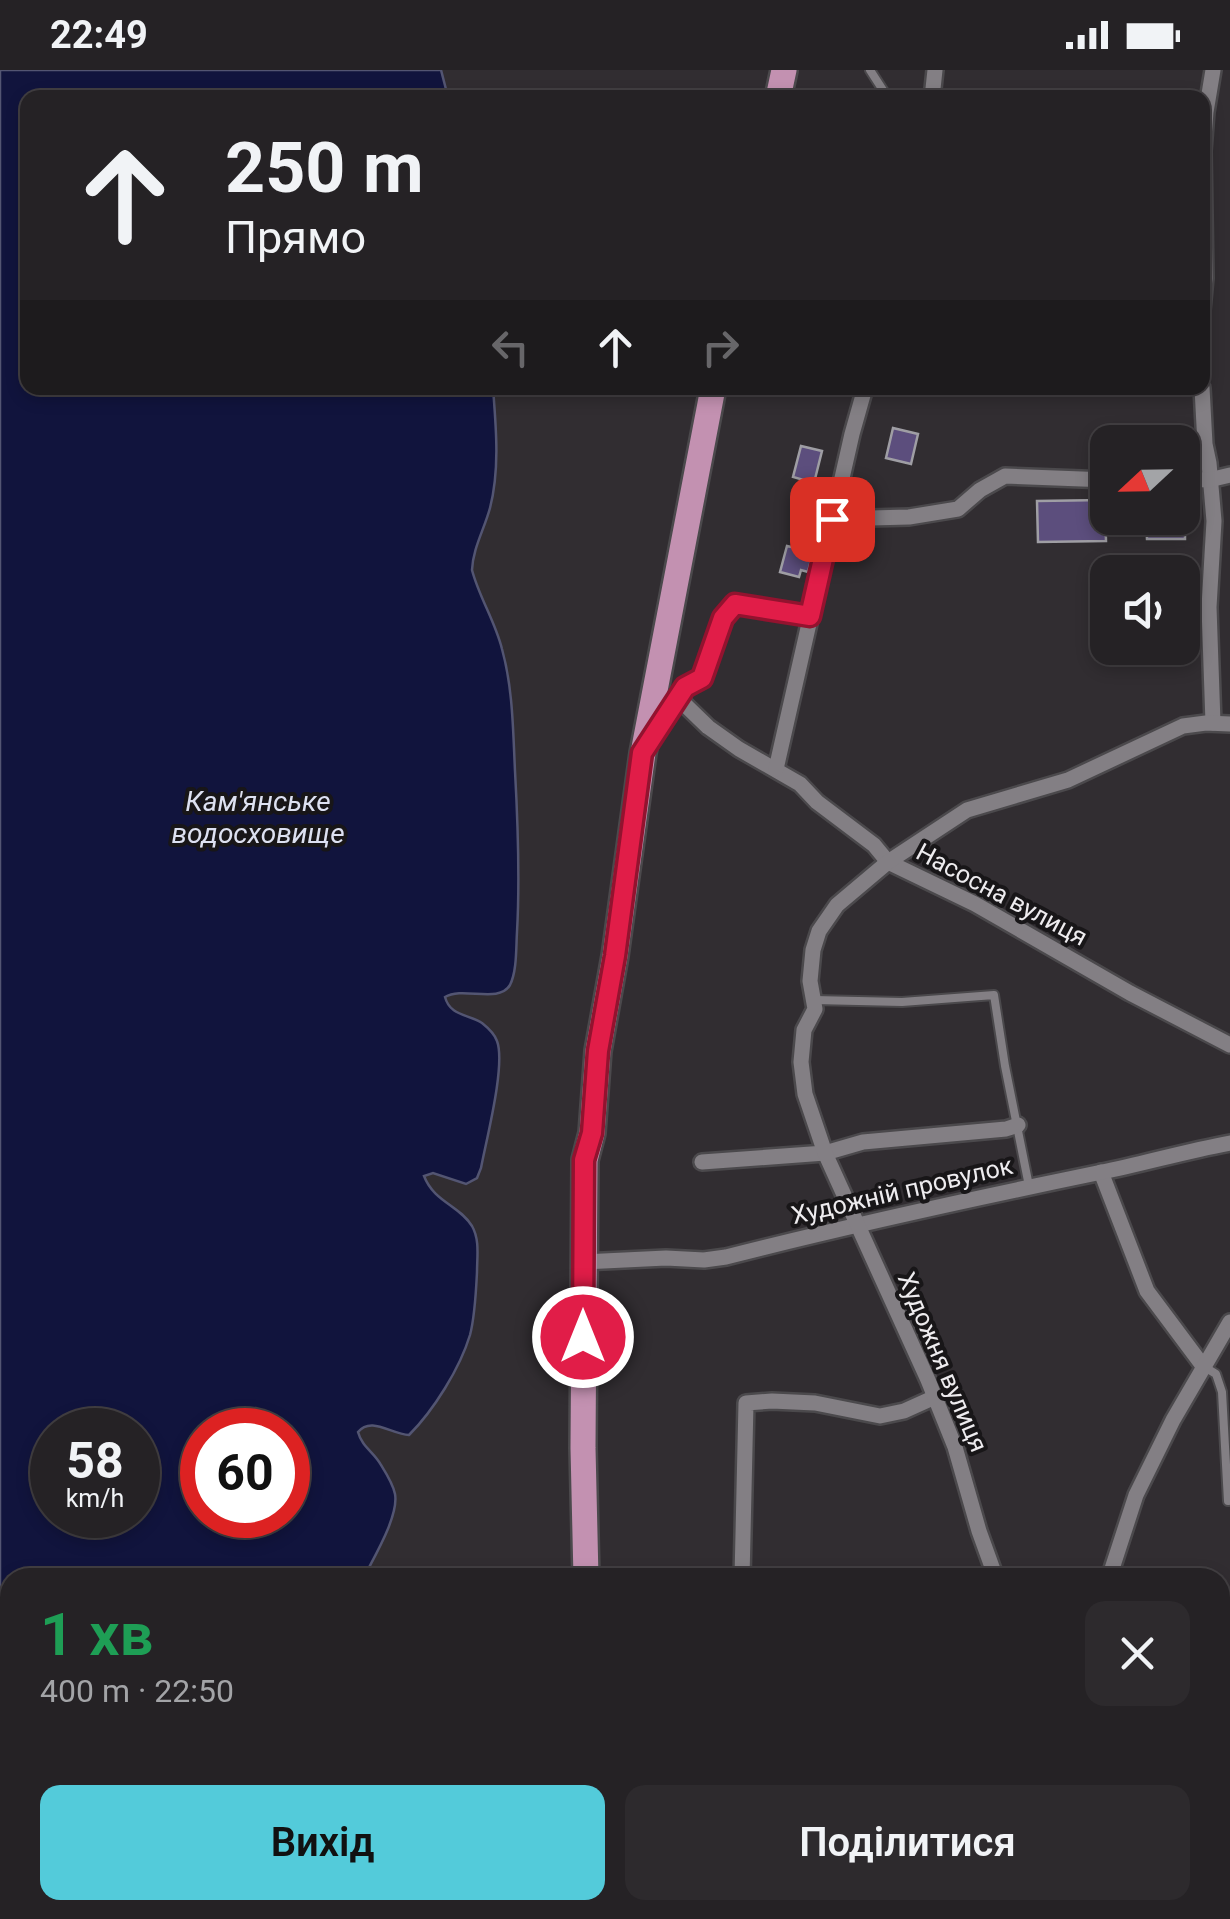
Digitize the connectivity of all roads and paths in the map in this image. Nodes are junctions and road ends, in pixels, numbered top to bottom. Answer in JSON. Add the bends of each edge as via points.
{"nodes":[{"id":1,"x":713,"y":395,"type":"edge"},
{"id":2,"x":863,"y":395,"type":"edge"},
{"id":3,"x":1202,"y":395,"type":"edge"},
{"id":4,"x":1230,"y":475,"type":"edge"},
{"id":5,"x":1090,"y":479,"type":"edge"},
{"id":6,"x":1200,"y":480,"type":"edge"},
{"id":7,"x":1210,"y":480,"type":"junction"},
{"id":8,"x":832,"y":519,"type":"junction"},
{"id":9,"x":810,"y":616,"type":"junction"},
{"id":10,"x":1222,"y":724,"type":"edge"},
{"id":11,"x":642,"y":753,"type":"junction"},
{"id":12,"x":776,"y":769,"type":"junction"},
{"id":13,"x":888,"y":862,"type":"junction"},
{"id":14,"x":813,"y":1000,"type":"junction"},
{"id":15,"x":1230,"y":1045,"type":"edge"},
{"id":16,"x":1018,"y":1125,"type":"junction"},
{"id":17,"x":1230,"y":1144,"type":"edge"},
{"id":18,"x":825,"y":1153,"type":"junction"},
{"id":19,"x":702,"y":1162,"type":"dead end"},
{"id":20,"x":1101,"y":1172,"type":"junction"},
{"id":21,"x":1029,"y":1186,"type":"junction"},
{"id":22,"x":858,"y":1223,"type":"junction"},
{"id":23,"x":583,"y":1262,"type":"junction"},
{"id":24,"x":1230,"y":1322,"type":"edge"},
{"id":25,"x":1204,"y":1366,"type":"junction"},
{"id":26,"x":934,"y":1398,"type":"junction"},
{"id":27,"x":1228,"y":1501,"type":"edge"},
{"id":28,"x":586,"y":1568,"type":"edge"},
{"id":29,"x":742,"y":1568,"type":"edge"},
{"id":30,"x":992,"y":1568,"type":"edge"},
{"id":31,"x":1112,"y":1568,"type":"edge"}],
"edges":[{"from":1,"to":11,"type":"main road"},
{"from":2,"to":8,"type":"street"},
{"from":3,"to":7,"type":"street"},
{"from":4,"to":7,"type":"street"},
{"from":5,"to":8,"type":"street","via":[[1005,476],[958,509]]},
{"from":6,"to":7,"type":"street"},
{"from":7,"to":10,"type":"street","via":[[1209,607]]},
{"from":8,"to":9,"type":"street"},
{"from":9,"to":11,"type":"street","via":[[735,604],[723,618],[702,678],[685,687]]},
{"from":9,"to":12,"type":"street"},
{"from":10,"to":13,"type":"street","name":"Художня вулиця","via":[[1183,726],[1068,780],[967,810]]},
{"from":11,"to":12,"type":"street","name":"Насосна вулиця","via":[[677,696],[708,728]]},
{"from":11,"to":23,"type":"main road","via":[[584,1160]]},
{"from":12,"to":13,"type":"street","name":"Насосна вулиця"},
{"from":13,"to":14,"type":"street","name":"Художня вулиця","via":[[837,905],[819,931]]},
{"from":13,"to":15,"type":"street","name":"Насосна вулиця"},
{"from":14,"to":16,"type":"lane","via":[[994,994]]},
{"from":14,"to":18,"type":"street","name":"Художня вулиця","via":[[801,1062]]},
{"from":16,"to":18,"type":"street","via":[[863,1142]]},
{"from":16,"to":21,"type":"lane"},
{"from":17,"to":20,"type":"street","name":"Художній провулок"},
{"from":18,"to":19,"type":"street"},
{"from":18,"to":22,"type":"street","name":"Художня вулиця"},
{"from":20,"to":21,"type":"street","name":"Художній провулок"},
{"from":20,"to":25,"type":"street","via":[[1147,1290]]},
{"from":21,"to":22,"type":"street","name":"Художній провулок"},
{"from":22,"to":23,"type":"street","name":"Художній провулок","via":[[726,1258]]},
{"from":22,"to":26,"type":"street","name":"Художня вулиця"},
{"from":23,"to":28,"type":"main road"},
{"from":24,"to":25,"type":"street"},
{"from":25,"to":27,"type":"lane","via":[[1216,1374],[1222,1392]]},
{"from":25,"to":31,"type":"street","via":[[1136,1495]]},
{"from":26,"to":29,"type":"street","via":[[880,1416],[814,1403],[746,1403]]},
{"from":26,"to":30,"type":"street","name":"Художня вулиця"}]}
